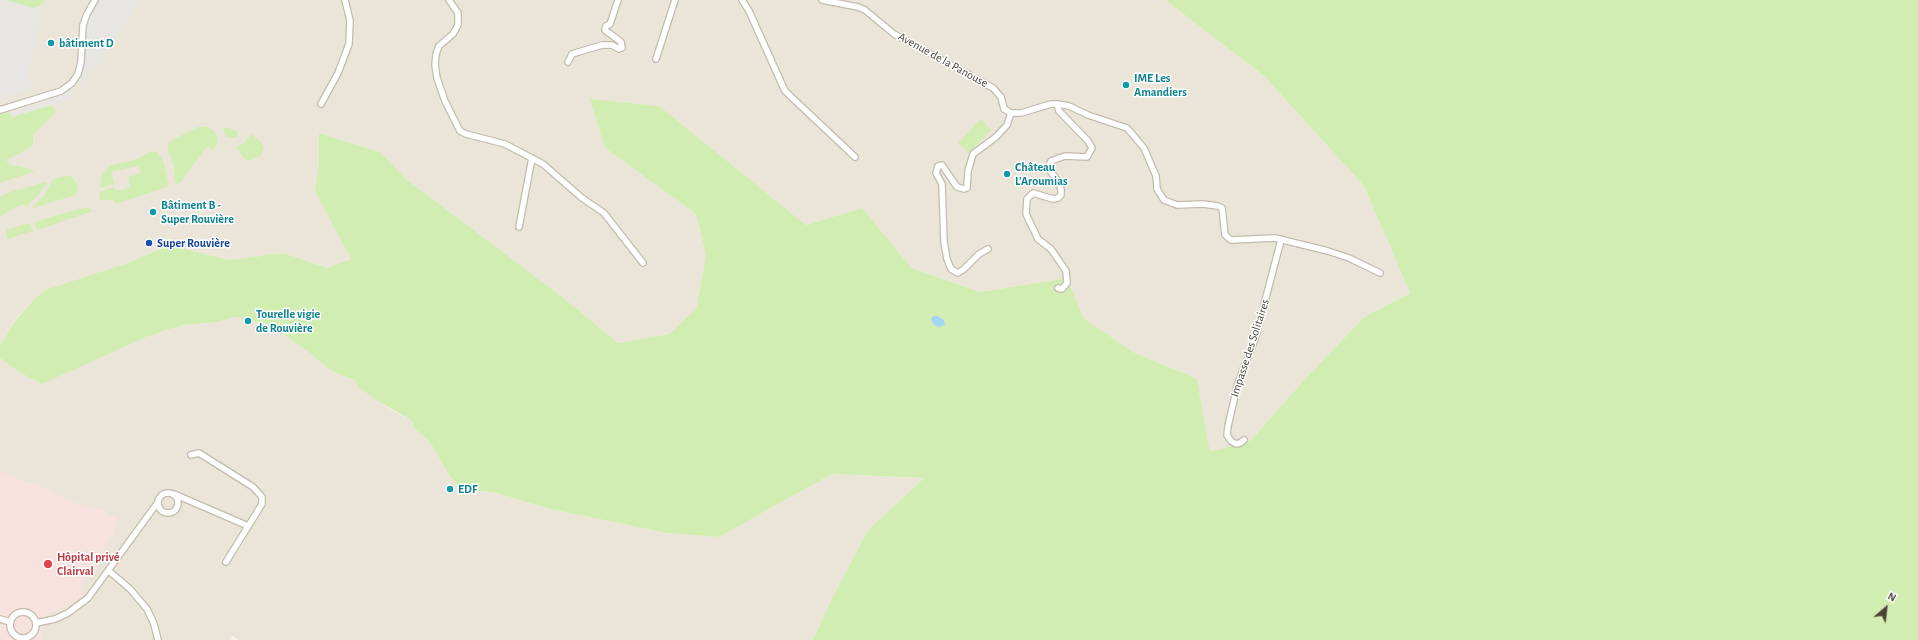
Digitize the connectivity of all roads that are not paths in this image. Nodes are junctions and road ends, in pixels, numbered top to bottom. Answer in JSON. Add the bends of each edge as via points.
{"nodes":[{"id":1,"x":95,"y":0,"type":"edge"},
{"id":2,"x":345,"y":0,"type":"edge"},
{"id":3,"x":448,"y":0,"type":"edge"},
{"id":4,"x":618,"y":0,"type":"edge"},
{"id":5,"x":675,"y":0,"type":"edge"},
{"id":6,"x":742,"y":0,"type":"edge"},
{"id":7,"x":822,"y":0,"type":"edge"},
{"id":8,"x":656,"y":59,"type":"dead end"},
{"id":9,"x":568,"y":62,"type":"dead end"},
{"id":10,"x":321,"y":104,"type":"dead end"},
{"id":11,"x":1057,"y":104,"type":"junction"},
{"id":12,"x":0,"y":110,"type":"edge"},
{"id":13,"x":1011,"y":114,"type":"junction"},
{"id":14,"x":855,"y":157,"type":"dead end"},
{"id":15,"x":532,"y":158,"type":"junction"},
{"id":16,"x":519,"y":227,"type":"dead end"},
{"id":17,"x":1282,"y":240,"type":"junction"},
{"id":18,"x":988,"y":249,"type":"dead end"},
{"id":19,"x":643,"y":263,"type":"dead end"},
{"id":20,"x":1380,"y":273,"type":"dead end"},
{"id":21,"x":1058,"y":288,"type":"dead end"},
{"id":22,"x":1244,"y":440,"type":"dead end"},
{"id":23,"x":191,"y":455,"type":"dead end"},
{"id":24,"x":174,"y":494,"type":"junction"},
{"id":25,"x":158,"y":502,"type":"junction"},
{"id":26,"x":248,"y":526,"type":"junction"},
{"id":27,"x":226,"y":562,"type":"dead end"},
{"id":28,"x":109,"y":571,"type":"junction"},
{"id":29,"x":0,"y":619,"type":"edge"},
{"id":30,"x":10,"y":622,"type":"junction"},
{"id":31,"x":36,"y":623,"type":"junction"},
{"id":32,"x":158,"y":640,"type":"edge"}],
"edges":[{"from":1,"to":12,"type":"street","via":[[86,14],[81,62],[72,83],[61,91]]},
{"from":2,"to":10,"type":"street","via":[[350,21],[349,44],[338,73]]},
{"from":3,"to":15,"type":"street","via":[[458,13],[458,25],[453,34],[440,46],[434,65],[445,101],[460,131],[505,144]]},
{"from":4,"to":9,"type":"street","via":[[610,24],[605,30],[621,42],[622,48],[602,45],[572,54]]},
{"from":5,"to":8,"type":"street"},
{"from":6,"to":14,"type":"street","via":[[785,92]]},
{"from":7,"to":13,"type":"street","name":"Avenue de la Panouse","via":[[865,10],[894,34],[993,88],[1001,97],[1004,109]]},
{"from":11,"to":13,"type":"street"},
{"from":11,"to":17,"type":"street","via":[[1127,128],[1144,148],[1156,176],[1157,189],[1164,200],[1177,205],[1203,204],[1222,208],[1227,238],[1231,240],[1263,237]]},
{"from":11,"to":21,"type":"street","via":[[1059,111],[1092,148],[1087,157],[1064,156],[1050,161],[1048,168],[1061,190],[1058,198],[1033,193],[1027,199],[1026,214],[1038,239],[1050,249],[1066,271],[1067,283],[1064,288]]},
{"from":13,"to":18,"type":"street","via":[[1007,125],[996,137],[973,154],[967,188],[957,187],[942,164],[938,166],[936,173],[942,184],[944,242],[951,269],[958,273]]},
{"from":15,"to":16,"type":"street"},
{"from":15,"to":19,"type":"street","via":[[604,213]]},
{"from":17,"to":20,"type":"street","via":[[1355,260]]},
{"from":17,"to":22,"type":"street","name":"Impasse des Solitaires","via":[[1255,339],[1238,383],[1228,426],[1227,435],[1231,441],[1236,444]]},
{"from":23,"to":26,"type":"street","via":[[199,453],[260,493],[262,504]]},
{"from":24,"to":25,"type":"street","via":[[164,493]]},
{"from":24,"to":25,"type":"street","via":[[179,502],[175,511],[162,511]]},
{"from":24,"to":26,"type":"street"},
{"from":25,"to":28,"type":"street"},
{"from":26,"to":27,"type":"street"},
{"from":28,"to":31,"type":"street","via":[[88,598],[72,611],[55,619]]},
{"from":28,"to":32,"type":"street","via":[[130,589],[147,609]]},
{"from":29,"to":30,"type":"street"},
{"from":30,"to":31,"type":"street","via":[[21,612],[32,615]]},
{"from":30,"to":31,"type":"street","via":[[13,634],[23,638],[31,636]]}]}
